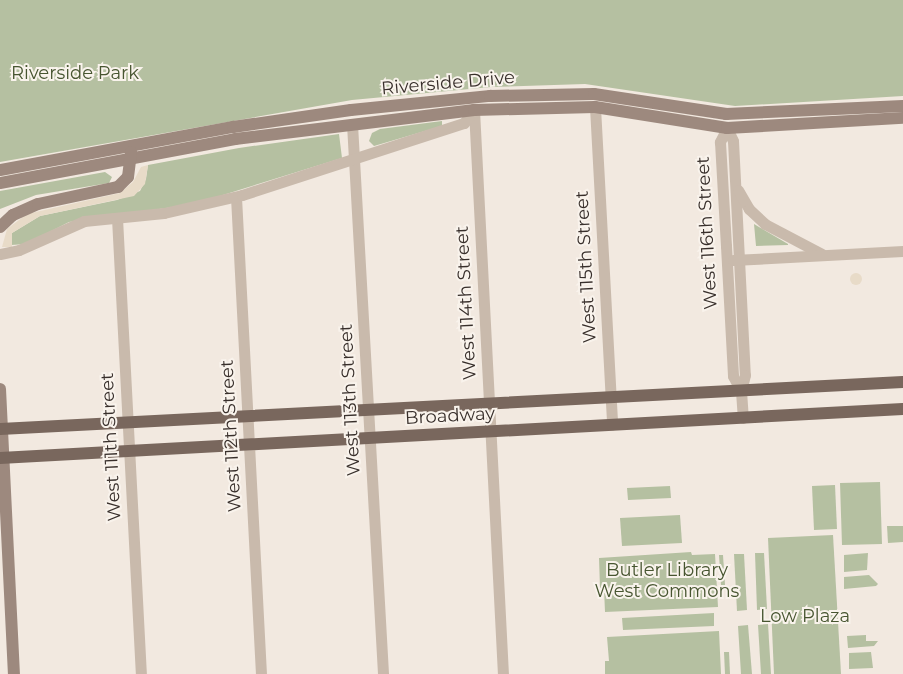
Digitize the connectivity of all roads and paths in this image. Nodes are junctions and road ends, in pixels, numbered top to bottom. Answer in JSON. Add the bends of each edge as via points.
{"nodes":[{"id":1,"x":594,"y":94,"type":"junction"},
{"id":2,"x":473,"y":104,"type":"junction"},
{"id":3,"x":903,"y":106,"type":"edge"},
{"id":4,"x":595,"y":107,"type":"junction"},
{"id":5,"x":351,"y":110,"type":"junction"},
{"id":6,"x":726,"y":114,"type":"junction"},
{"id":7,"x":903,"y":118,"type":"edge"},
{"id":8,"x":352,"y":124,"type":"junction"},
{"id":9,"x":727,"y":128,"type":"junction"},
{"id":10,"x":131,"y":153,"type":"junction"},
{"id":11,"x":356,"y":158,"type":"junction"},
{"id":12,"x":0,"y":170,"type":"edge"},
{"id":13,"x":0,"y":183,"type":"edge"},
{"id":14,"x":736,"y":184,"type":"junction"},
{"id":15,"x":236,"y":197,"type":"junction"},
{"id":16,"x":117,"y":218,"type":"junction"},
{"id":17,"x":0,"y":227,"type":"edge"},
{"id":18,"x":903,"y":251,"type":"edge"},
{"id":19,"x":0,"y":254,"type":"edge"},
{"id":20,"x":826,"y":256,"type":"junction"},
{"id":21,"x":740,"y":260,"type":"junction"},
{"id":22,"x":726,"y":261,"type":"junction"},
{"id":23,"x":903,"y":382,"type":"edge"},
{"id":24,"x":0,"y":389,"type":"edge"},
{"id":25,"x":741,"y":391,"type":"junction"},
{"id":26,"x":611,"y":397,"type":"junction"},
{"id":27,"x":489,"y":404,"type":"junction"},
{"id":28,"x":903,"y":409,"type":"edge"},
{"id":29,"x":368,"y":411,"type":"junction"},
{"id":30,"x":248,"y":417,"type":"junction"},
{"id":31,"x":743,"y":418,"type":"junction"},
{"id":32,"x":127,"y":424,"type":"junction"},
{"id":33,"x":612,"y":425,"type":"junction"},
{"id":34,"x":1,"y":429,"type":"edge"},
{"id":35,"x":491,"y":431,"type":"junction"},
{"id":36,"x":370,"y":438,"type":"junction"},
{"id":37,"x":249,"y":444,"type":"junction"},
{"id":38,"x":129,"y":450,"type":"junction"},
{"id":39,"x":2,"y":458,"type":"edge"},
{"id":40,"x":14,"y":674,"type":"edge"},
{"id":41,"x":141,"y":674,"type":"edge"},
{"id":42,"x":261,"y":674,"type":"edge"},
{"id":43,"x":383,"y":674,"type":"edge"},
{"id":44,"x":503,"y":674,"type":"edge"}],
"edges":[{"from":1,"to":2,"type":"main road","name":"Riverside Drive"},
{"from":1,"to":4,"type":"main road"},
{"from":1,"to":6,"type":"main road","name":"Riverside Drive"},
{"from":2,"to":4,"type":"main road","name":"Riverside Drive"},
{"from":2,"to":5,"type":"main road","name":"Riverside Drive"},
{"from":2,"to":8,"type":"main road","name":"Riverside Drive"},
{"from":2,"to":11,"type":"street","name":"Riverside Drive","via":[[464,123]]},
{"from":2,"to":27,"type":"street","name":"West 114th Street"},
{"from":3,"to":6,"type":"main road","name":"Riverside Drive"},
{"from":4,"to":9,"type":"main road","name":"Riverside Drive"},
{"from":4,"to":26,"type":"street","name":"West 115th Street"},
{"from":5,"to":8,"type":"main road"},
{"from":5,"to":10,"type":"main road","name":"Riverside Drive","via":[[234,127]]},
{"from":6,"to":9,"type":"main road"},
{"from":7,"to":9,"type":"main road","name":"Riverside Drive"},
{"from":8,"to":10,"type":"main road","name":"Riverside Drive"},
{"from":8,"to":11,"type":"street","name":"West 113th Street"},
{"from":9,"to":14,"type":"street","name":"West 116th Street","via":[[733,141]]},
{"from":9,"to":22,"type":"street","name":"West 116th Street","via":[[720,142]]},
{"from":10,"to":12,"type":"main road","name":"Riverside Drive"},
{"from":10,"to":13,"type":"main road","name":"Riverside Drive"},
{"from":10,"to":17,"type":"main road","via":[[128,176],[118,187],[38,204],[13,215]]},
{"from":11,"to":15,"type":"street","name":"Riverside Drive"},
{"from":11,"to":29,"type":"street","name":"West 113th Street"},
{"from":14,"to":20,"type":"street","via":[[741,198],[765,224]]},
{"from":14,"to":21,"type":"street","name":"West 116th Street"},
{"from":15,"to":16,"type":"street","name":"Riverside Drive","via":[[164,213]]},
{"from":15,"to":30,"type":"street","name":"West 112th Street"},
{"from":16,"to":19,"type":"street","name":"Riverside Drive","via":[[74,224],[19,250]]},
{"from":16,"to":32,"type":"street","name":"West 111th Street"},
{"from":18,"to":20,"type":"street"},
{"from":20,"to":21,"type":"street"},
{"from":21,"to":22,"type":"street"},
{"from":21,"to":25,"type":"street","name":"West 116th Street","via":[[745,375]]},
{"from":22,"to":25,"type":"street","name":"West 116th Street","via":[[733,376]]},
{"from":23,"to":25,"type":"main road","name":"Broadway"},
{"from":24,"to":34,"type":"main road"},
{"from":25,"to":26,"type":"main road","name":"Broadway"},
{"from":25,"to":31,"type":"street","name":"West 116th Street"},
{"from":26,"to":27,"type":"main road","name":"Broadway"},
{"from":26,"to":33,"type":"street","name":"West 115th Street"},
{"from":27,"to":29,"type":"main road","name":"Broadway"},
{"from":27,"to":35,"type":"street","name":"West 114th Street"},
{"from":28,"to":31,"type":"main road","name":"Broadway"},
{"from":29,"to":30,"type":"main road","name":"Broadway"},
{"from":29,"to":36,"type":"street","name":"West 113th Street"},
{"from":30,"to":32,"type":"main road","name":"Broadway"},
{"from":30,"to":37,"type":"street","name":"West 112th Street"},
{"from":31,"to":33,"type":"main road","name":"Broadway"},
{"from":32,"to":34,"type":"main road","name":"Broadway"},
{"from":32,"to":38,"type":"street","name":"West 111th Street"},
{"from":33,"to":35,"type":"main road","name":"Broadway"},
{"from":34,"to":39,"type":"main road"},
{"from":35,"to":36,"type":"main road","name":"Broadway"},
{"from":35,"to":44,"type":"street","name":"West 114th Street"},
{"from":36,"to":37,"type":"main road","name":"Broadway"},
{"from":36,"to":43,"type":"street","name":"West 113th Street"},
{"from":37,"to":38,"type":"main road","name":"Broadway"},
{"from":37,"to":42,"type":"street","name":"West 112th Street"},
{"from":38,"to":39,"type":"main road","name":"Broadway"},
{"from":38,"to":41,"type":"street","name":"West 111th Street"},
{"from":39,"to":40,"type":"main road"}]}
